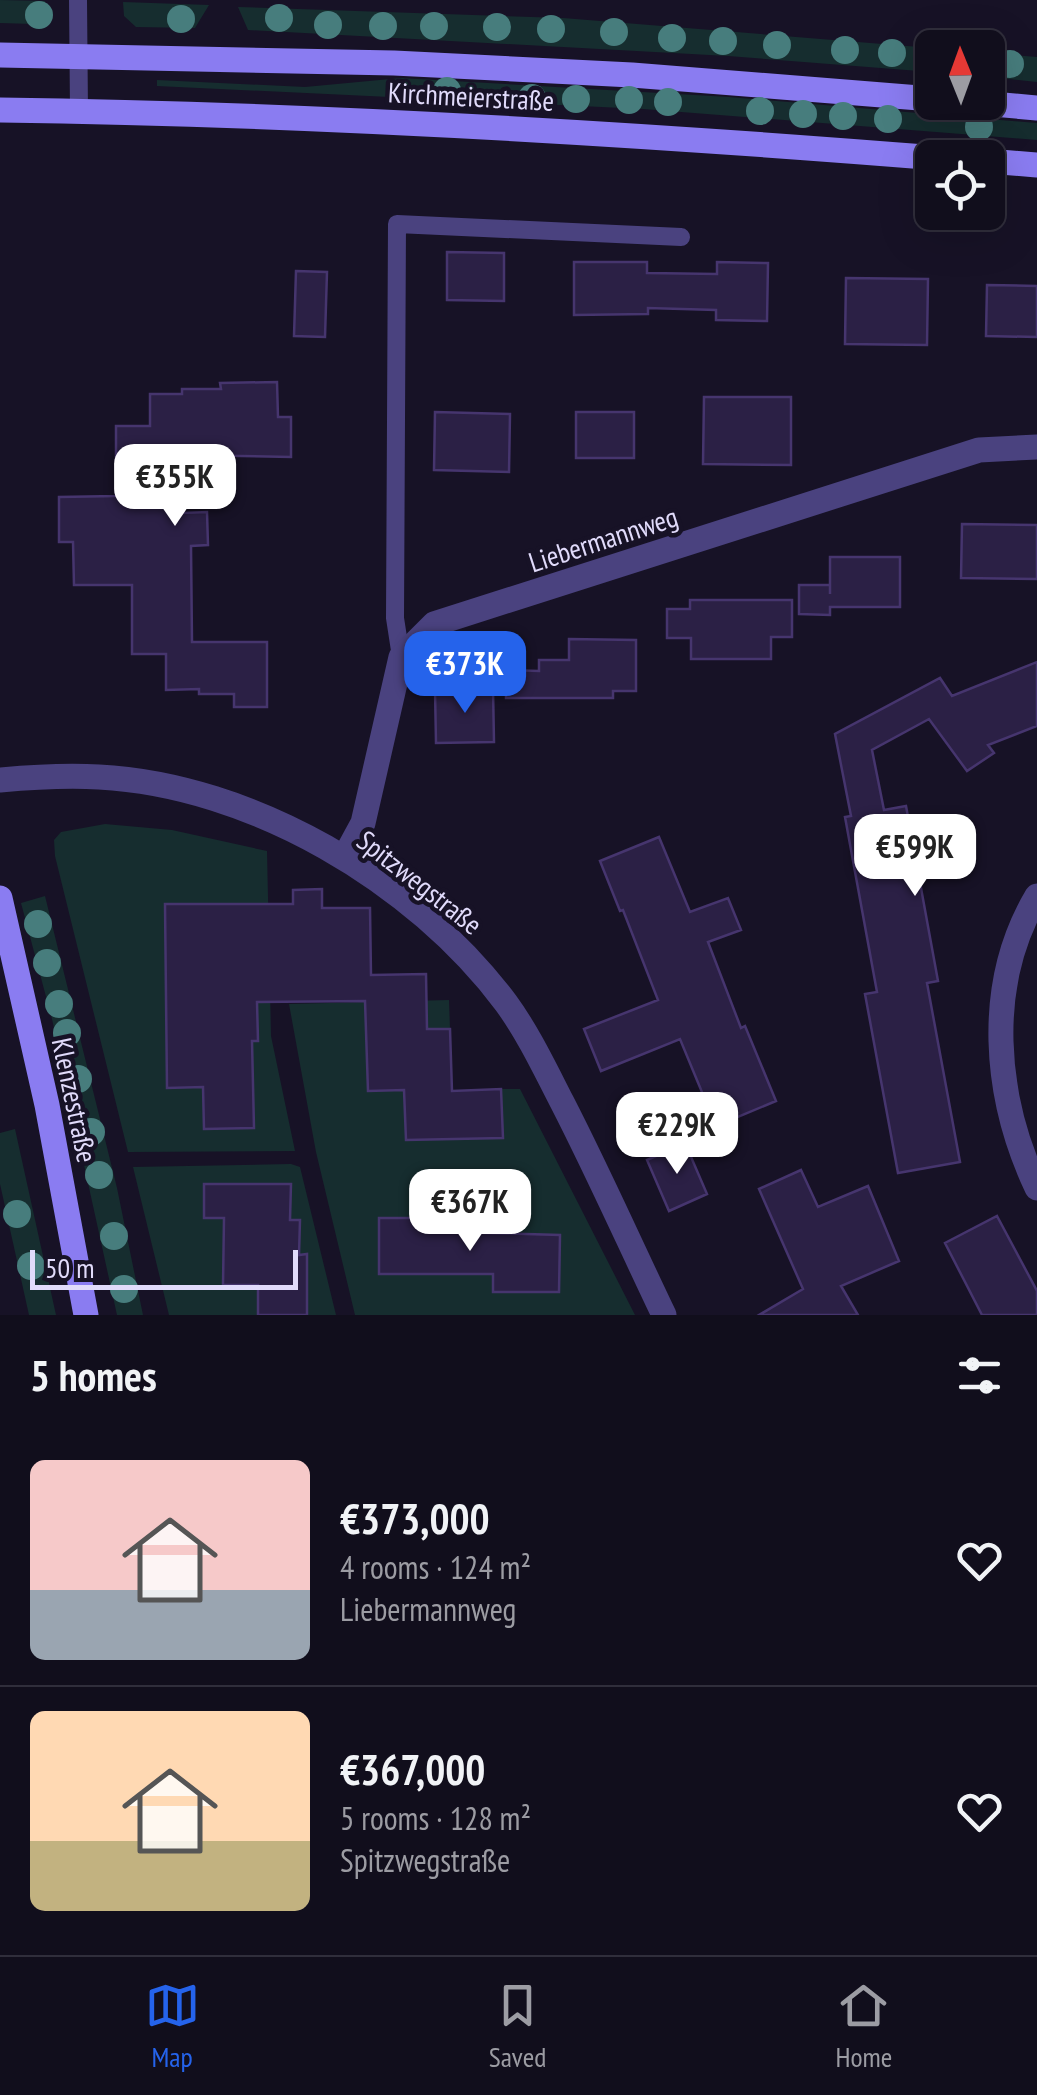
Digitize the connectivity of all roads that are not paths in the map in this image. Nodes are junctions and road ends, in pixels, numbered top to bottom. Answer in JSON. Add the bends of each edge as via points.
{"nodes":[{"id":1,"x":78,"y":0,"type":"edge"},
{"id":2,"x":0,"y":55,"type":"edge"},
{"id":3,"x":78,"y":56,"type":"junction"},
{"id":4,"x":915,"y":99,"type":"edge"},
{"id":5,"x":1005,"y":105,"type":"edge"},
{"id":6,"x":1037,"y":108,"type":"edge"},
{"id":7,"x":0,"y":110,"type":"edge"},
{"id":8,"x":79,"y":111,"type":"junction"},
{"id":9,"x":915,"y":156,"type":"edge"},
{"id":10,"x":1005,"y":163,"type":"edge"},
{"id":11,"x":1037,"y":166,"type":"edge"},
{"id":12,"x":681,"y":237,"type":"dead end"},
{"id":13,"x":1037,"y":447,"type":"edge"},
{"id":14,"x":401,"y":657,"type":"junction"},
{"id":15,"x":0,"y":780,"type":"edge"},
{"id":16,"x":344,"y":858,"type":"junction"},
{"id":17,"x":1037,"y":896,"type":"edge"},
{"id":18,"x":0,"y":898,"type":"edge"},
{"id":19,"x":1037,"y":1188,"type":"edge"},
{"id":20,"x":86,"y":1315,"type":"edge"},
{"id":21,"x":664,"y":1315,"type":"edge"}],
"edges":[{"from":1,"to":3,"type":"lane"},
{"from":2,"to":3,"type":"main road","name":"Kirchmeierstraße"},
{"from":3,"to":4,"type":"main road","name":"Kirchmeierstraße","via":[[632,75]]},
{"from":3,"to":8,"type":"lane"},
{"from":5,"to":6,"type":"main road"},
{"from":7,"to":8,"type":"main road","name":"Kirchmeierstraße"},
{"from":8,"to":9,"type":"main road","name":"Kirchmeierstraße","via":[[520,128]]},
{"from":10,"to":11,"type":"main road"},
{"from":12,"to":14,"type":"lane","via":[[396,224],[395,618]]},
{"from":13,"to":14,"type":"street","name":"Liebermannweg","via":[[979,450],[434,624]]},
{"from":14,"to":16,"type":"street","via":[[363,823]]},
{"from":15,"to":16,"type":"street","name":"Spitzwegstraße","via":[[100,776],[150,783],[280,823]]},
{"from":16,"to":21,"type":"street","name":"Spitzwegstraße","via":[[462,948],[508,1006],[593,1163]]},
{"from":17,"to":19,"type":"street","via":[[1009,965],[1000,1030],[1014,1128]]},
{"from":18,"to":20,"type":"main road","name":"Klenzestraße"}]}
